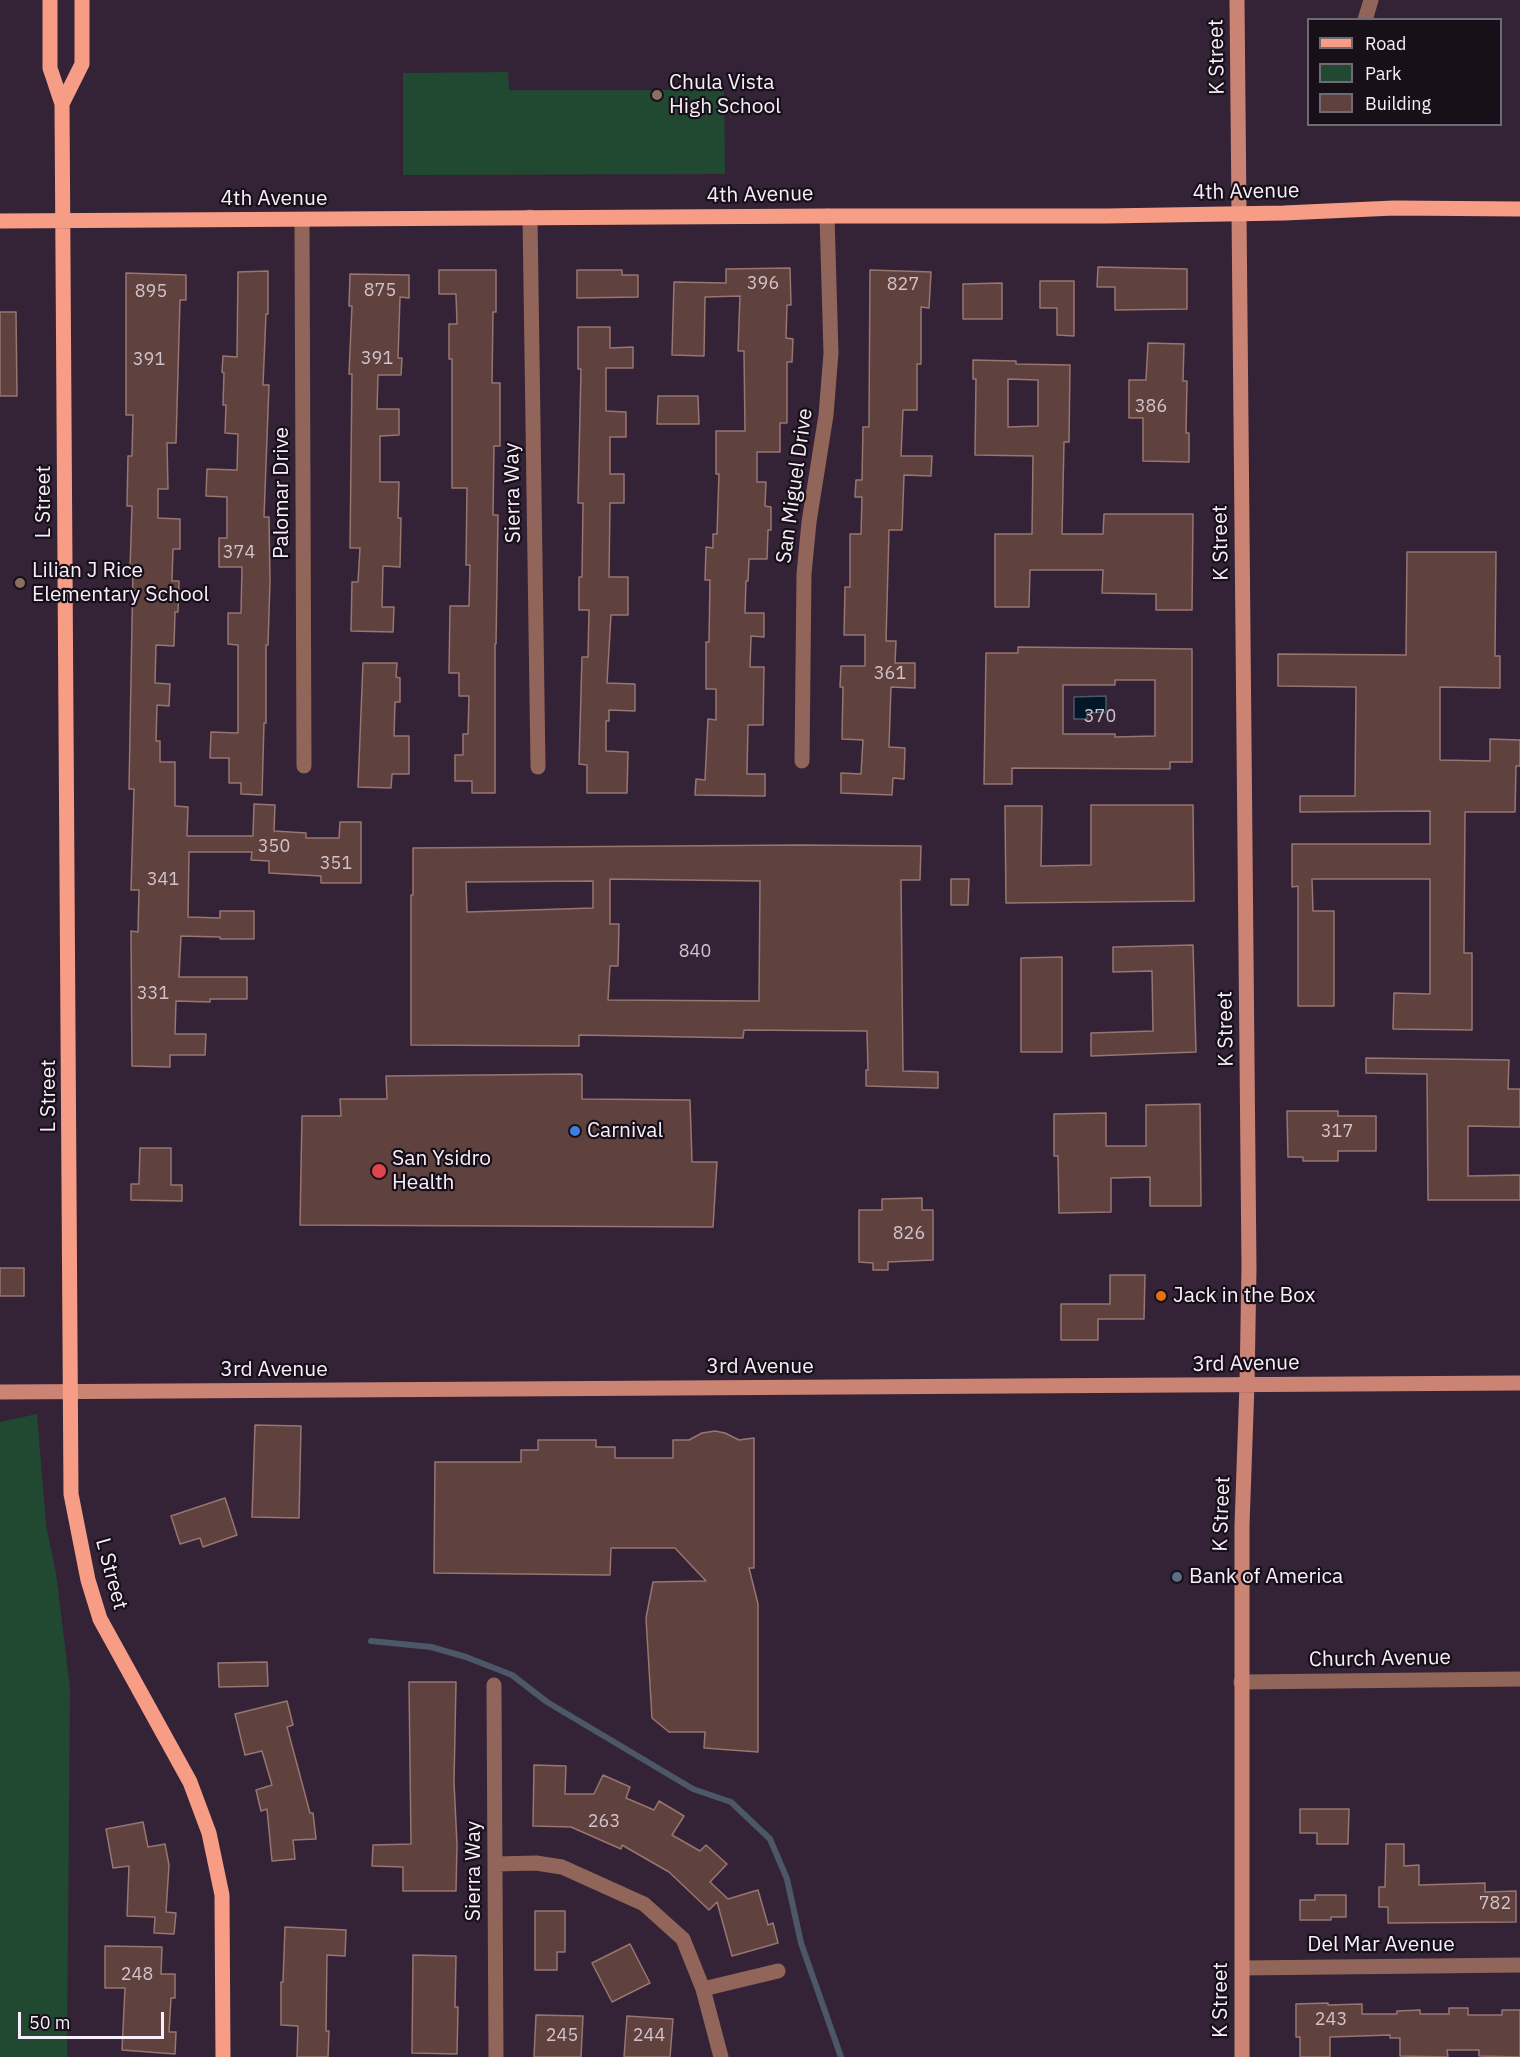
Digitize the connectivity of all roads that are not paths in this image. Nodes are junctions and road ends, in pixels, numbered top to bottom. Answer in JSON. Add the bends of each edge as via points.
{"nodes":[{"id":1,"x":50,"y":0,"type":"edge"},
{"id":2,"x":82,"y":0,"type":"edge"},
{"id":3,"x":1237,"y":0,"type":"edge"},
{"id":4,"x":1371,"y":0,"type":"edge"},
{"id":5,"x":1366,"y":18,"type":"edge"},
{"id":6,"x":62,"y":104,"type":"junction"},
{"id":7,"x":1520,"y":209,"type":"edge"},
{"id":8,"x":1240,"y":213,"type":"junction"},
{"id":9,"x":827,"y":216,"type":"junction"},
{"id":10,"x":530,"y":217,"type":"junction"},
{"id":11,"x":302,"y":220,"type":"junction"},
{"id":12,"x":0,"y":221,"type":"edge"},
{"id":13,"x":63,"y":221,"type":"junction"},
{"id":14,"x":802,"y":761,"type":"dead end"},
{"id":15,"x":304,"y":766,"type":"dead end"},
{"id":16,"x":538,"y":767,"type":"dead end"},
{"id":17,"x":1520,"y":1383,"type":"edge"},
{"id":18,"x":1247,"y":1384,"type":"junction"},
{"id":19,"x":0,"y":1392,"type":"edge"},
{"id":20,"x":72,"y":1392,"type":"junction"},
{"id":21,"x":1520,"y":1679,"type":"edge"},
{"id":22,"x":1241,"y":1682,"type":"junction"},
{"id":23,"x":494,"y":1685,"type":"dead end"},
{"id":24,"x":496,"y":1864,"type":"junction"},
{"id":25,"x":1520,"y":1965,"type":"edge"},
{"id":26,"x":1242,"y":1968,"type":"junction"},
{"id":27,"x":778,"y":1971,"type":"dead end"},
{"id":28,"x":703,"y":1989,"type":"junction"},
{"id":29,"x":223,"y":2057,"type":"edge"},
{"id":30,"x":496,"y":2057,"type":"edge"},
{"id":31,"x":721,"y":2057,"type":"edge"},
{"id":32,"x":1242,"y":2057,"type":"edge"}],
"edges":[{"from":1,"to":6,"type":"main road","name":"L Street","via":[[50,68]]},
{"from":2,"to":6,"type":"main road","name":"L Street","via":[[82,64]]},
{"from":3,"to":8,"type":"street","name":"K Street"},
{"from":4,"to":5,"type":"street"},
{"from":6,"to":13,"type":"main road","name":"L Street"},
{"from":7,"to":8,"type":"main road","name":"4th Avenue"},
{"from":8,"to":9,"type":"main road","name":"4th Avenue"},
{"from":8,"to":18,"type":"street","name":"K Street"},
{"from":9,"to":10,"type":"main road","name":"4th Avenue"},
{"from":9,"to":14,"type":"street","name":"San Miguel Drive","via":[[831,353],[804,574]]},
{"from":10,"to":11,"type":"main road","name":"4th Avenue"},
{"from":10,"to":16,"type":"street","name":"Sierra Way"},
{"from":11,"to":13,"type":"main road","name":"4th Avenue"},
{"from":11,"to":15,"type":"street","name":"Palomar Drive"},
{"from":12,"to":13,"type":"main road","name":"4th Avenue"},
{"from":13,"to":20,"type":"main road","name":"L Street"},
{"from":17,"to":18,"type":"street","name":"3rd Avenue"},
{"from":18,"to":20,"type":"street","name":"3rd Avenue"},
{"from":18,"to":22,"type":"street","name":"K Street"},
{"from":19,"to":20,"type":"street","name":"3rd Avenue"},
{"from":20,"to":29,"type":"main road","name":"L Street","via":[[71,1494],[88,1580],[100,1619],[190,1782],[208,1833],[222,1894]]},
{"from":21,"to":22,"type":"street","name":"Church Avenue"},
{"from":22,"to":26,"type":"street","name":"K Street"},
{"from":23,"to":24,"type":"street","name":"Sierra Way"},
{"from":24,"to":28,"type":"street","via":[[562,1867],[644,1904],[683,1939]]},
{"from":24,"to":30,"type":"street","name":"Sierra Way"},
{"from":25,"to":26,"type":"street","name":"Del Mar Avenue"},
{"from":26,"to":32,"type":"street","name":"K Street"},
{"from":27,"to":28,"type":"street"},
{"from":28,"to":31,"type":"street"}]}
